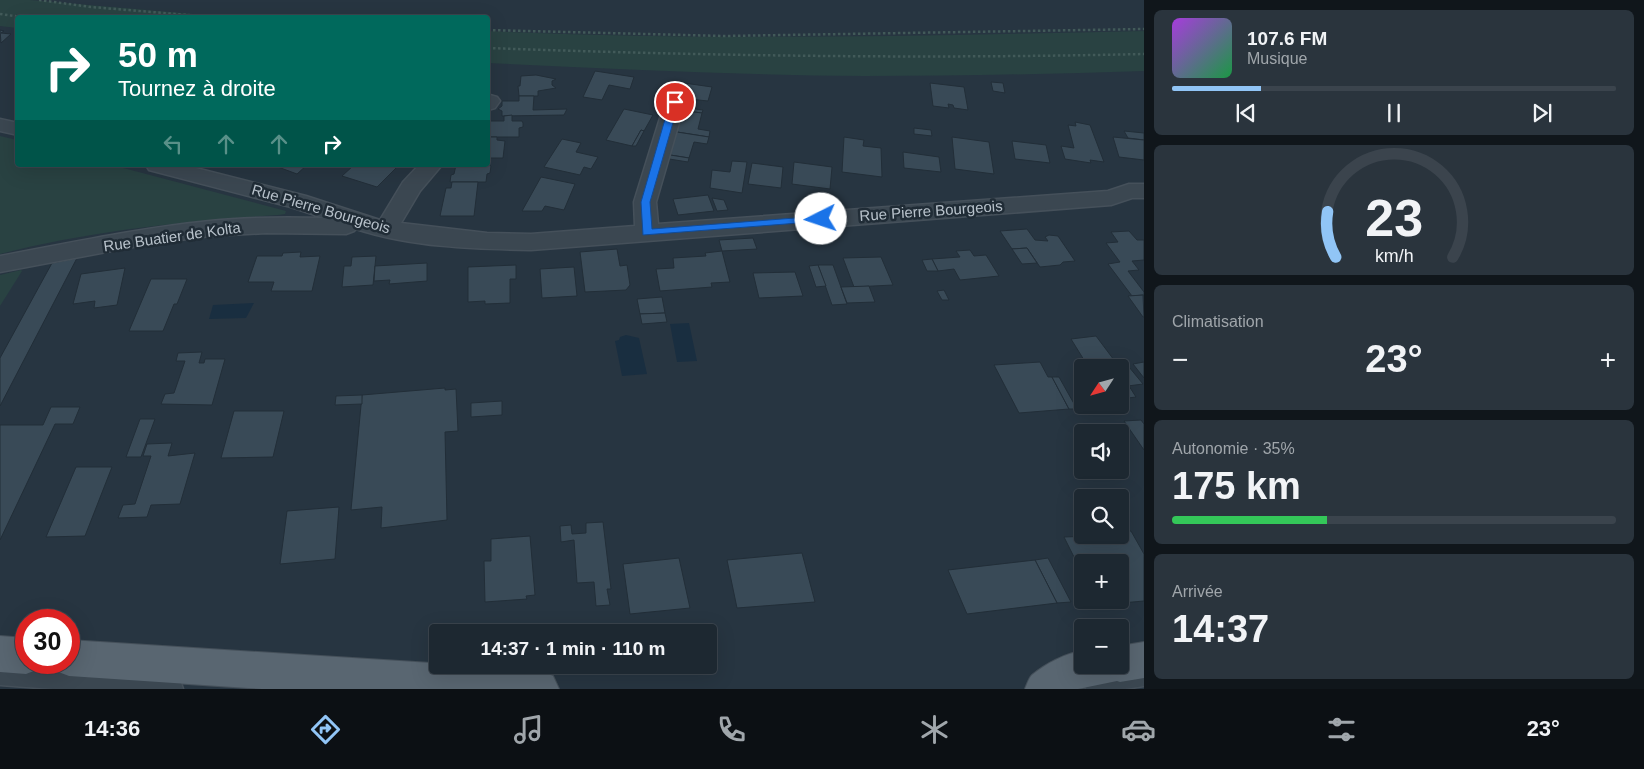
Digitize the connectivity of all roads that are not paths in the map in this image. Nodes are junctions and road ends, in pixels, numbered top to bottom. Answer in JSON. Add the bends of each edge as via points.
{"nodes":[{"id":1,"x":675,"y":102,"type":"dead end"},
{"id":2,"x":0,"y":125,"type":"edge"},
{"id":3,"x":15,"y":128,"type":"edge"},
{"id":4,"x":165,"y":167,"type":"edge"},
{"id":5,"x":429,"y":167,"type":"edge"},
{"id":6,"x":1144,"y":191,"type":"edge"},
{"id":7,"x":381,"y":228,"type":"junction"},
{"id":8,"x":647,"y":233,"type":"junction"},
{"id":9,"x":0,"y":264,"type":"edge"},
{"id":10,"x":0,"y":654,"type":"edge"},
{"id":11,"x":15,"y":655,"type":"edge"},
{"id":12,"x":80,"y":659,"type":"edge"},
{"id":13,"x":1134,"y":666,"type":"edge"},
{"id":14,"x":0,"y":676,"type":"edge"},
{"id":15,"x":345,"y":683,"type":"edge"},
{"id":16,"x":175,"y":689,"type":"edge"},
{"id":17,"x":540,"y":689,"type":"edge"},
{"id":18,"x":1044,"y":689,"type":"edge"},
{"id":19,"x":1056,"y":689,"type":"edge"}],
"edges":[{"from":1,"to":8,"type":"street","via":[[646,202]]},
{"from":2,"to":3,"type":"street"},
{"from":4,"to":7,"type":"street","name":"Rue Pierre Bourgeois","via":[[298,201]]},
{"from":5,"to":7,"type":"street"},
{"from":6,"to":8,"type":"street","name":"Rue Pierre Bourgeois","via":[[1111,198]]},
{"from":7,"to":8,"type":"street","name":"Rue Pierre Bourgeois","via":[[434,236],[531,242]]},
{"from":7,"to":9,"type":"street","name":"Rue Buatier de Kolta","via":[[230,227]]},
{"from":10,"to":11,"type":"main road"},
{"from":12,"to":15,"type":"main road"},
{"from":13,"to":18,"type":"main road","via":[[1074,670]]},
{"from":13,"to":19,"type":"lane"},
{"from":14,"to":16,"type":"lane"},
{"from":15,"to":17,"type":"main road"}]}
